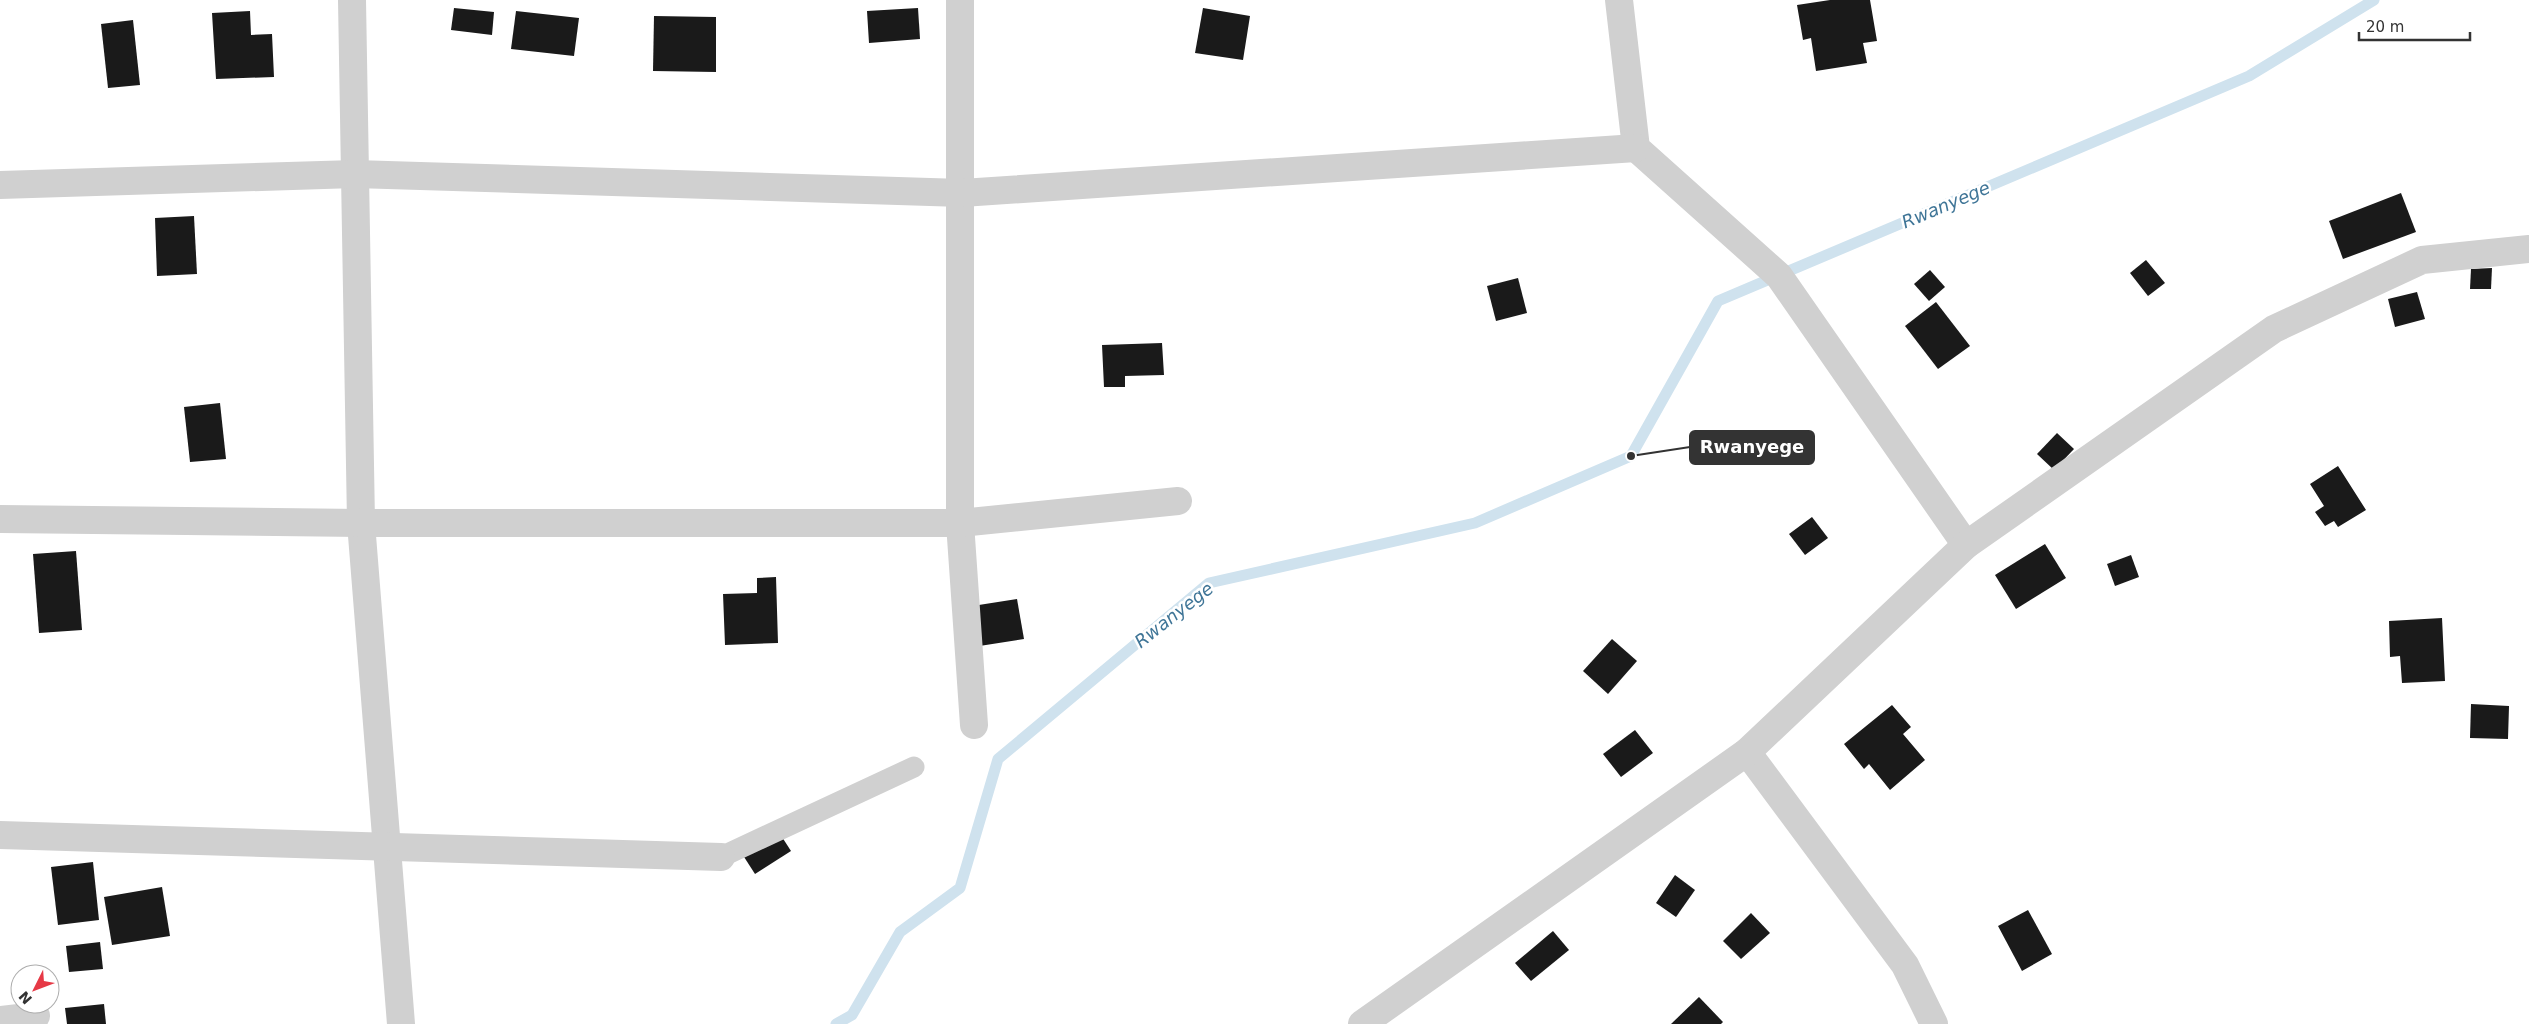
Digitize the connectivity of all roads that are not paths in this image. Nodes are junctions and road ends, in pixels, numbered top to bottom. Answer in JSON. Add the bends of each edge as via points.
{"nodes":[{"id":1,"x":352,"y":0,"type":"edge"},
{"id":2,"x":960,"y":0,"type":"edge"},
{"id":3,"x":1619,"y":0,"type":"edge"},
{"id":4,"x":1636,"y":148,"type":"junction"},
{"id":5,"x":355,"y":174,"type":"junction"},
{"id":6,"x":0,"y":185,"type":"edge"},
{"id":7,"x":962,"y":194,"type":"junction"},
{"id":8,"x":2529,"y":249,"type":"edge"},
{"id":9,"x":1178,"y":501,"type":"dead end"},
{"id":10,"x":0,"y":519,"type":"edge"},
{"id":11,"x":361,"y":523,"type":"junction"},
{"id":12,"x":960,"y":523,"type":"junction"},
{"id":13,"x":1966,"y":545,"type":"junction"},
{"id":14,"x":974,"y":725,"type":"dead end"},
{"id":15,"x":1747,"y":752,"type":"junction"},
{"id":16,"x":914,"y":767,"type":"dead end"},
{"id":17,"x":0,"y":836,"type":"edge"},
{"id":18,"x":388,"y":846,"type":"junction"},
{"id":19,"x":721,"y":857,"type":"joint"},
{"id":20,"x":36,"y":1016,"type":"dead end"},
{"id":21,"x":0,"y":1020,"type":"edge"},
{"id":22,"x":401,"y":1024,"type":"edge"},
{"id":23,"x":1362,"y":1024,"type":"edge"},
{"id":24,"x":1934,"y":1024,"type":"edge"}],
"edges":[{"from":1,"to":5,"type":"street"},
{"from":2,"to":7,"type":"street"},
{"from":3,"to":4,"type":"street"},
{"from":4,"to":7,"type":"street"},
{"from":4,"to":13,"type":"street","via":[[1779,276]]},
{"from":5,"to":6,"type":"street"},
{"from":5,"to":7,"type":"street"},
{"from":5,"to":11,"type":"street"},
{"from":7,"to":12,"type":"street"},
{"from":8,"to":13,"type":"street","via":[[2422,260],[2274,329]]},
{"from":9,"to":12,"type":"street"},
{"from":10,"to":11,"type":"street"},
{"from":11,"to":12,"type":"street"},
{"from":11,"to":18,"type":"street"},
{"from":12,"to":14,"type":"street"},
{"from":13,"to":15,"type":"street"},
{"from":15,"to":23,"type":"street"},
{"from":15,"to":24,"type":"street","via":[[1905,965]]},
{"from":16,"to":19,"type":"lane"},
{"from":17,"to":18,"type":"street"},
{"from":18,"to":19,"type":"street"},
{"from":18,"to":22,"type":"street"},
{"from":20,"to":21,"type":"street"}]}
